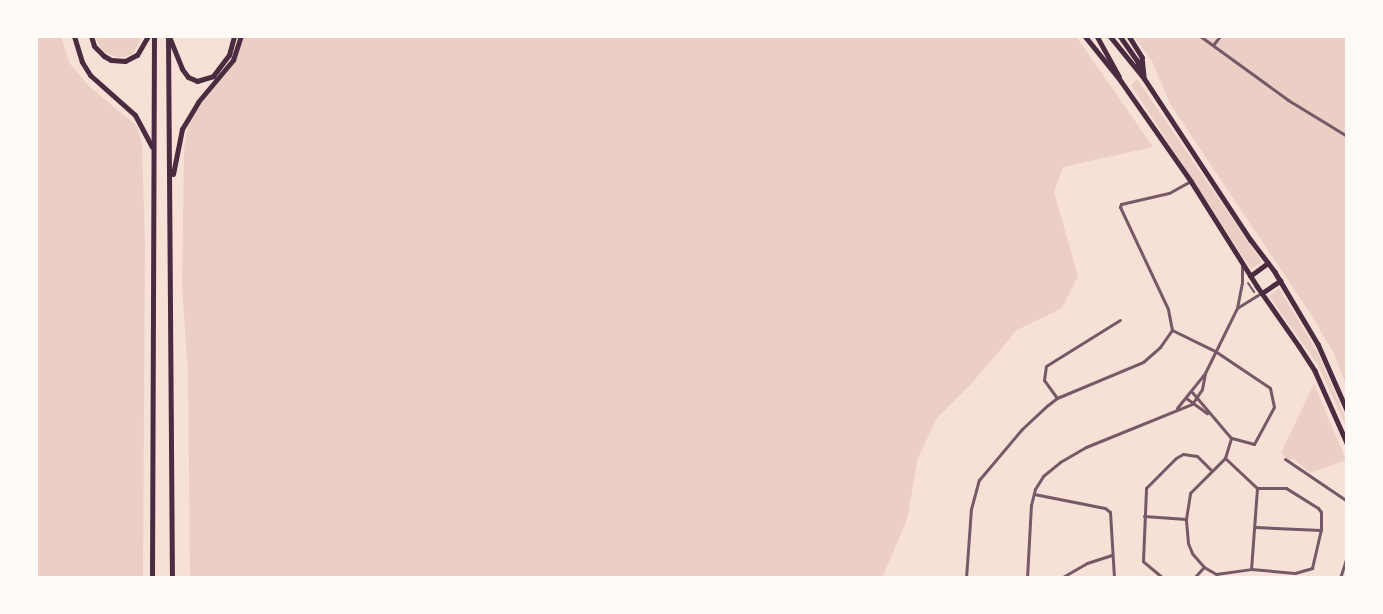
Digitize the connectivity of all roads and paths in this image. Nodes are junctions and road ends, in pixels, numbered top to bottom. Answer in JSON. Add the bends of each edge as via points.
{"nodes":[{"id":1,"x":74,"y":36,"type":"edge"},
{"id":2,"x":91,"y":36,"type":"edge"},
{"id":3,"x":148,"y":36,"type":"edge"},
{"id":4,"x":153,"y":36,"type":"edge"},
{"id":5,"x":168,"y":36,"type":"edge"},
{"id":6,"x":234,"y":36,"type":"edge"},
{"id":7,"x":241,"y":36,"type":"edge"},
{"id":8,"x":1085,"y":36,"type":"edge"},
{"id":9,"x":1097,"y":36,"type":"edge"},
{"id":10,"x":1110,"y":36,"type":"edge"},
{"id":11,"x":1120,"y":36,"type":"edge"},
{"id":12,"x":1129,"y":36,"type":"edge"},
{"id":13,"x":1200,"y":36,"type":"edge"},
{"id":14,"x":1220,"y":36,"type":"edge"},
{"id":15,"x":1213,"y":45,"type":"junction"},
{"id":16,"x":1144,"y":78,"type":"junction"},
{"id":17,"x":1121,"y":81,"type":"junction"},
{"id":18,"x":1347,"y":136,"type":"edge"},
{"id":19,"x":153,"y":150,"type":"junction"},
{"id":20,"x":1191,"y":181,"type":"junction"},
{"id":21,"x":170,"y":191,"type":"junction"},
{"id":22,"x":1242,"y":263,"type":"junction"},
{"id":23,"x":1268,"y":263,"type":"junction"},
{"id":24,"x":1250,"y":276,"type":"junction"},
{"id":25,"x":1243,"y":280,"type":"junction"},
{"id":26,"x":1280,"y":281,"type":"junction"},
{"id":27,"x":1248,"y":283,"type":"dead end"},
{"id":28,"x":1254,"y":292,"type":"dead end"},
{"id":29,"x":1262,"y":293,"type":"junction"},
{"id":30,"x":1237,"y":308,"type":"junction"},
{"id":31,"x":1120,"y":320,"type":"dead end"},
{"id":32,"x":1172,"y":330,"type":"junction"},
{"id":33,"x":1215,"y":351,"type":"junction"},
{"id":34,"x":1205,"y":374,"type":"junction"},
{"id":35,"x":1192,"y":392,"type":"junction"},
{"id":36,"x":1198,"y":397,"type":"junction"},
{"id":37,"x":1057,"y":398,"type":"junction"},
{"id":38,"x":1186,"y":398,"type":"junction"},
{"id":39,"x":1192,"y":404,"type":"junction"},
{"id":40,"x":1176,"y":409,"type":"junction"},
{"id":41,"x":1347,"y":410,"type":"edge"},
{"id":42,"x":1208,"y":414,"type":"junction"},
{"id":43,"x":1231,"y":438,"type":"junction"},
{"id":44,"x":1347,"y":443,"type":"edge"},
{"id":45,"x":1225,"y":458,"type":"junction"},
{"id":46,"x":1285,"y":459,"type":"dead end"},
{"id":47,"x":1211,"y":470,"type":"junction"},
{"id":48,"x":1257,"y":488,"type":"junction"},
{"id":49,"x":1033,"y":494,"type":"junction"},
{"id":50,"x":1347,"y":501,"type":"edge"},
{"id":51,"x":1144,"y":516,"type":"junction"},
{"id":52,"x":1186,"y":519,"type":"junction"},
{"id":53,"x":1255,"y":528,"type":"junction"},
{"id":54,"x":1321,"y":530,"type":"junction"},
{"id":55,"x":1112,"y":555,"type":"junction"},
{"id":56,"x":1347,"y":557,"type":"edge"},
{"id":57,"x":1204,"y":567,"type":"junction"},
{"id":58,"x":1251,"y":569,"type":"junction"},
{"id":59,"x":1216,"y":576,"type":"edge"},
{"id":60,"x":152,"y":578,"type":"edge"},
{"id":61,"x":172,"y":578,"type":"edge"},
{"id":62,"x":966,"y":578,"type":"edge"},
{"id":63,"x":1027,"y":578,"type":"edge"},
{"id":64,"x":1061,"y":578,"type":"edge"},
{"id":65,"x":1114,"y":578,"type":"edge"},
{"id":66,"x":1163,"y":578,"type":"edge"},
{"id":67,"x":1194,"y":578,"type":"edge"},
{"id":68,"x":1340,"y":578,"type":"edge"}],
"edges":[{"from":1,"to":19,"type":"highway","via":[[90,75],[135,115]]},
{"from":2,"to":3,"type":"highway","via":[[104,56],[125,61],[137,55]]},
{"from":4,"to":19,"type":"highway"},
{"from":5,"to":6,"type":"highway","via":[[182,69],[197,81],[213,76],[229,55]]},
{"from":5,"to":21,"type":"highway"},
{"from":7,"to":21,"type":"highway","via":[[233,60],[198,102],[183,129]]},
{"from":8,"to":17,"type":"main road"},
{"from":9,"to":17,"type":"main road"},
{"from":10,"to":16,"type":"main road"},
{"from":11,"to":16,"type":"main road"},
{"from":12,"to":16,"type":"main road","via":[[1145,63]]},
{"from":13,"to":15,"type":"street"},
{"from":14,"to":15,"type":"street"},
{"from":15,"to":18,"type":"street","via":[[1288,100]]},
{"from":16,"to":23,"type":"main road"},
{"from":17,"to":20,"type":"main road"},
{"from":19,"to":60,"type":"highway"},
{"from":20,"to":22,"type":"main road"},
{"from":20,"to":32,"type":"street","via":[[1163,196],[1120,207],[1168,309]]},
{"from":21,"to":61,"type":"highway"},
{"from":22,"to":24,"type":"main road"},
{"from":22,"to":25,"type":"street"},
{"from":23,"to":24,"type":"main road"},
{"from":23,"to":26,"type":"main road"},
{"from":24,"to":25,"type":"street"},
{"from":24,"to":29,"type":"main road"},
{"from":25,"to":30,"type":"street"},
{"from":26,"to":29,"type":"main road"},
{"from":26,"to":41,"type":"main road","via":[[1318,344]]},
{"from":27,"to":28,"type":"street"},
{"from":29,"to":30,"type":"street"},
{"from":29,"to":44,"type":"main road","via":[[1315,371]]},
{"from":30,"to":33,"type":"street"},
{"from":31,"to":37,"type":"street","via":[[1047,366],[1044,380]]},
{"from":32,"to":33,"type":"street"},
{"from":32,"to":37,"type":"street","via":[[1143,363]]},
{"from":33,"to":34,"type":"street"},
{"from":33,"to":43,"type":"street","via":[[1270,388],[1274,398],[1274,407],[1254,444]]},
{"from":34,"to":35,"type":"street"},
{"from":34,"to":36,"type":"street"},
{"from":35,"to":36,"type":"street"},
{"from":35,"to":38,"type":"street"},
{"from":36,"to":39,"type":"street"},
{"from":36,"to":42,"type":"street"},
{"from":37,"to":62,"type":"street","via":[[1022,429],[979,480],[971,509]]},
{"from":38,"to":39,"type":"street"},
{"from":38,"to":40,"type":"street"},
{"from":39,"to":40,"type":"street"},
{"from":39,"to":42,"type":"street"},
{"from":40,"to":49,"type":"street","via":[[1068,457],[1043,476]]},
{"from":42,"to":43,"type":"street"},
{"from":43,"to":45,"type":"street"},
{"from":45,"to":47,"type":"street"},
{"from":45,"to":48,"type":"street"},
{"from":46,"to":50,"type":"street"},
{"from":47,"to":51,"type":"street","via":[[1191,454],[1176,458],[1146,488]]},
{"from":47,"to":52,"type":"street","via":[[1190,493]]},
{"from":48,"to":53,"type":"street"},
{"from":48,"to":54,"type":"street","via":[[1286,488],[1318,508]]},
{"from":49,"to":55,"type":"street","via":[[1105,508],[1110,512]]},
{"from":49,"to":63,"type":"street"},
{"from":51,"to":52,"type":"street"},
{"from":51,"to":66,"type":"street","via":[[1143,561]]},
{"from":52,"to":57,"type":"street","via":[[1188,543]]},
{"from":53,"to":54,"type":"street"},
{"from":53,"to":58,"type":"street"},
{"from":54,"to":58,"type":"street","via":[[1312,568],[1295,573]]},
{"from":55,"to":64,"type":"street"},
{"from":55,"to":65,"type":"street"},
{"from":56,"to":68,"type":"street"},
{"from":57,"to":59,"type":"street"},
{"from":57,"to":67,"type":"street"},
{"from":58,"to":59,"type":"street"}]}
